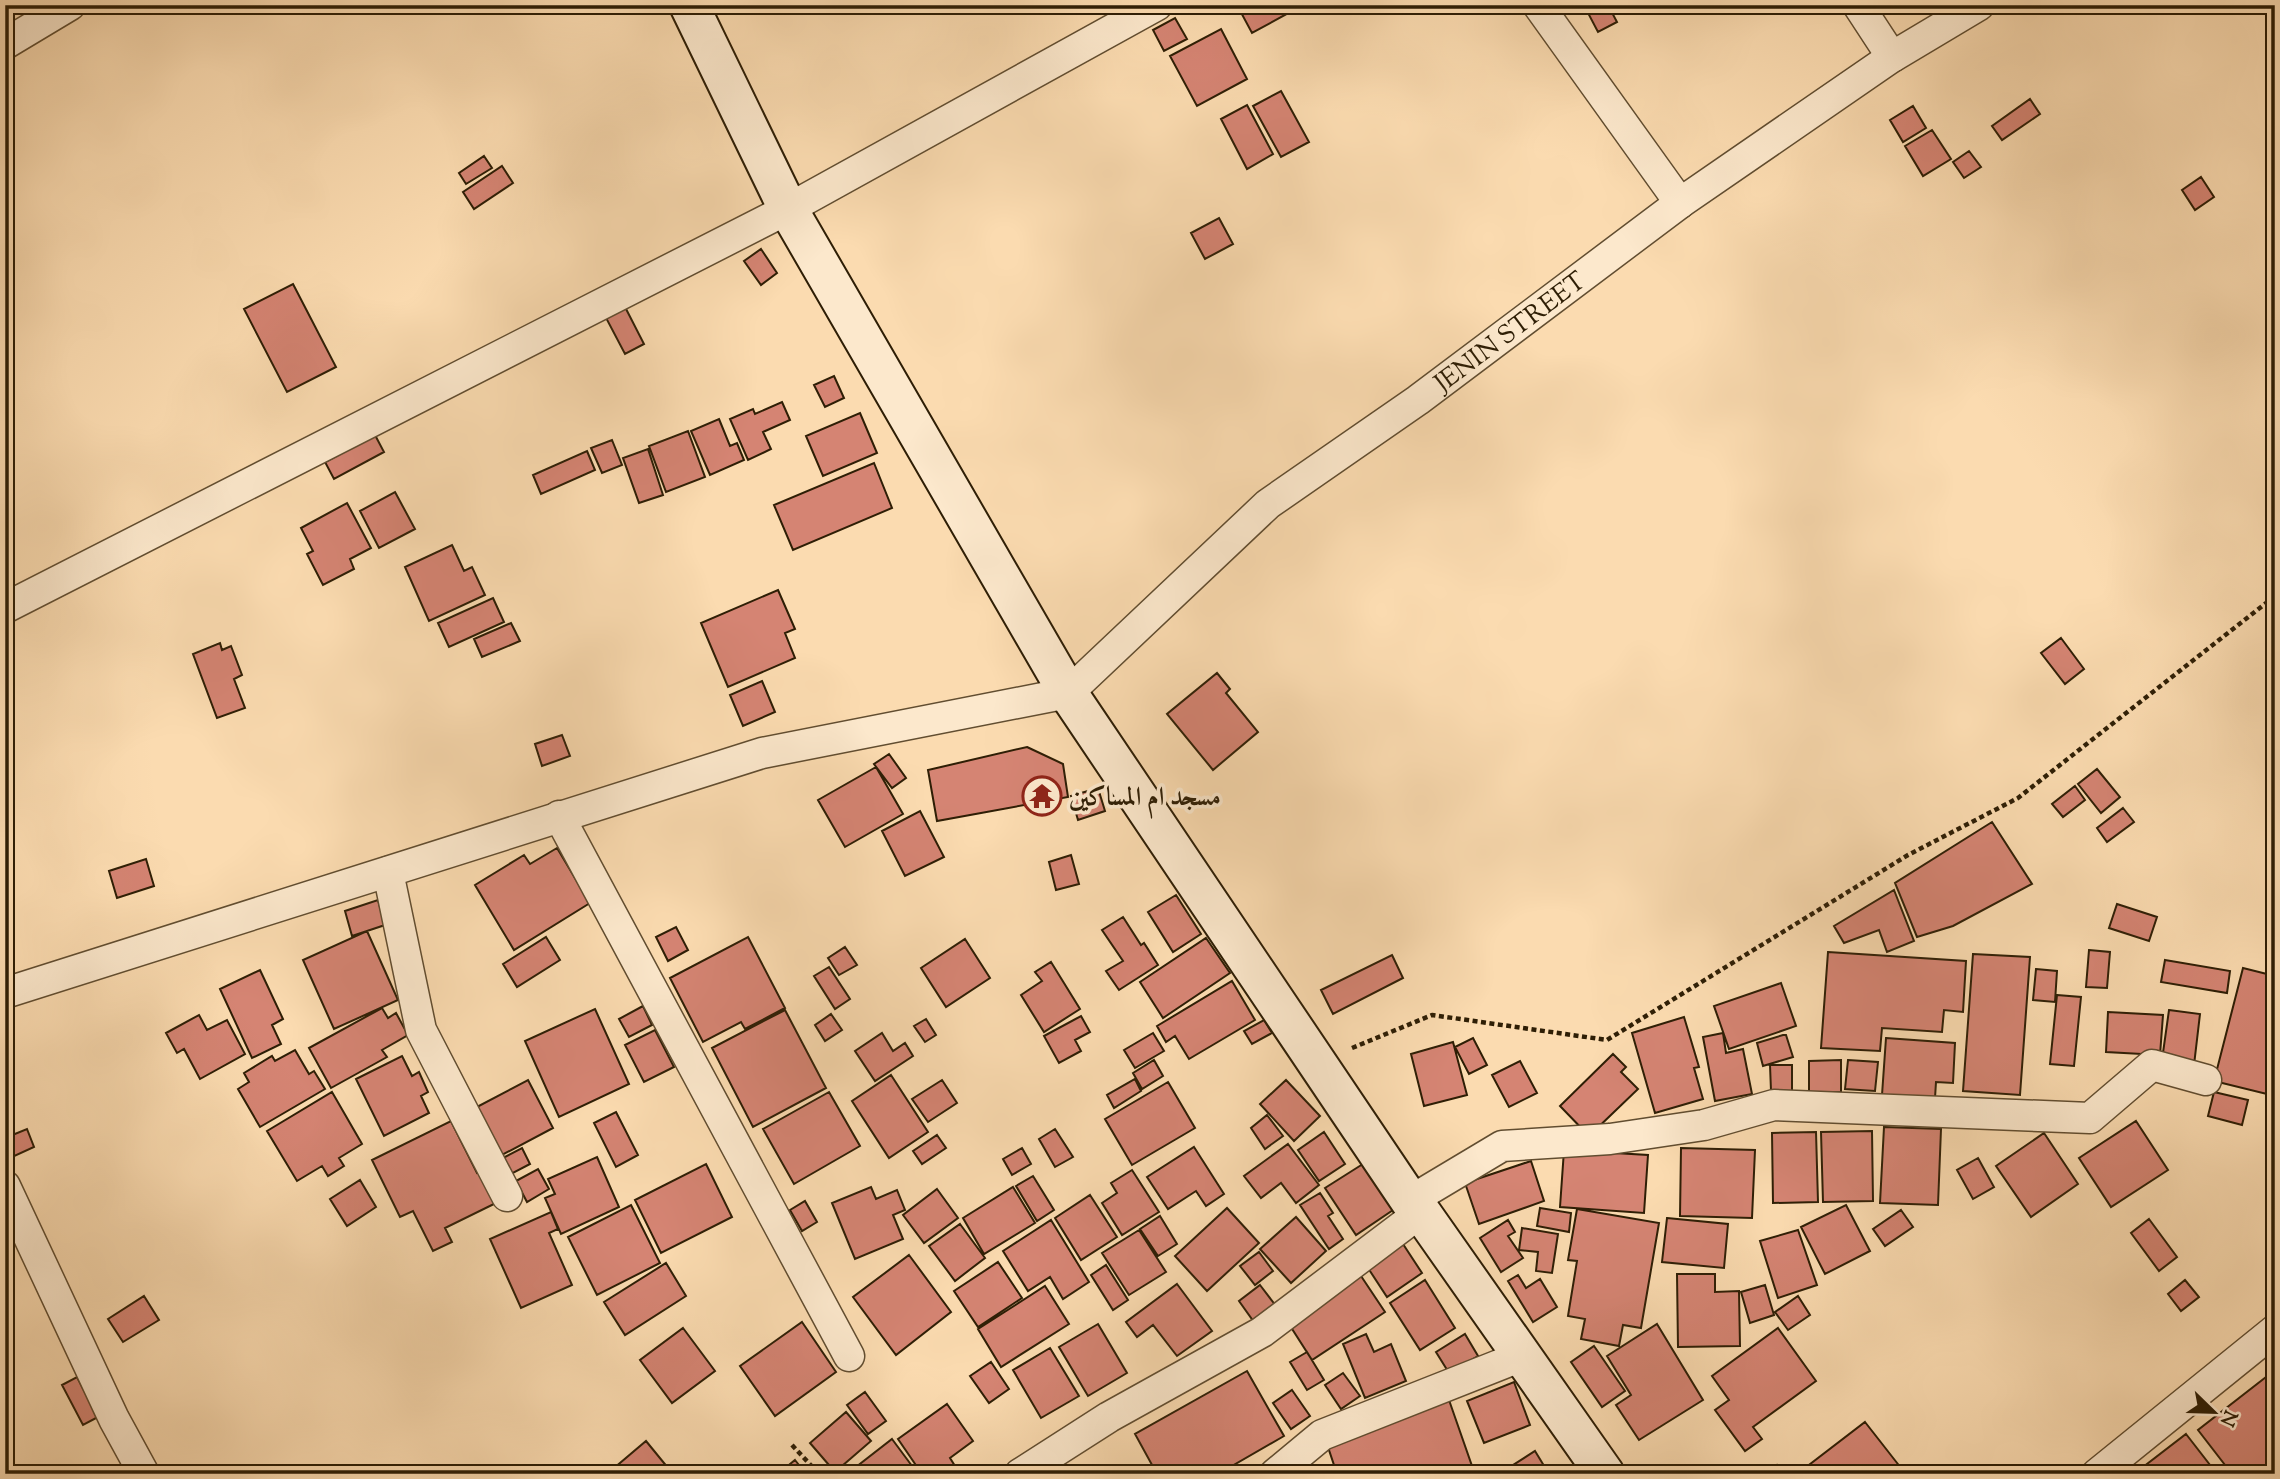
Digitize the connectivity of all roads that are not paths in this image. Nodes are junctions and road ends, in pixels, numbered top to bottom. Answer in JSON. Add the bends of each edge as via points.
{"nodes":[{"id":1,"x":70,"y":5,"type":"edge"},
{"id":2,"x":689,"y":5,"type":"edge"},
{"id":3,"x":1157,"y":5,"type":"edge"},
{"id":4,"x":1538,"y":5,"type":"edge"},
{"id":5,"x":1858,"y":5,"type":"edge"},
{"id":6,"x":1979,"y":5,"type":"edge"},
{"id":7,"x":5,"y":44,"type":"edge"},
{"id":8,"x":1892,"y":57,"type":"junction"},
{"id":9,"x":1680,"y":203,"type":"junction"},
{"id":10,"x":788,"y":209,"type":"junction"},
{"id":11,"x":5,"y":608,"type":"edge"},
{"id":12,"x":1068,"y":693,"type":"junction"},
{"id":13,"x":559,"y":816,"type":"junction"},
{"id":14,"x":388,"y":872,"type":"junction"},
{"id":15,"x":5,"y":993,"type":"edge"},
{"id":16,"x":2206,"y":1080,"type":"dead end"},
{"id":17,"x":5,"y":1186,"type":"edge"},
{"id":18,"x":506,"y":1196,"type":"dead end"},
{"id":19,"x":1416,"y":1206,"type":"junction"},
{"id":20,"x":2275,"y":1330,"type":"edge"},
{"id":21,"x":849,"y":1356,"type":"dead end"},
{"id":22,"x":1522,"y":1356,"type":"junction"},
{"id":23,"x":144,"y":1474,"type":"edge"},
{"id":24,"x":1020,"y":1474,"type":"edge"},
{"id":25,"x":1275,"y":1474,"type":"edge"},
{"id":26,"x":1605,"y":1474,"type":"edge"},
{"id":27,"x":2097,"y":1474,"type":"edge"}],
"edges":[{"from":1,"to":7,"type":"street"},
{"from":2,"to":10,"type":"street"},
{"from":3,"to":10,"type":"street"},
{"from":4,"to":9,"type":"street"},
{"from":5,"to":8,"type":"street"},
{"from":6,"to":8,"type":"street","name":"JENIN STREET"},
{"from":8,"to":9,"type":"street","name":"JENIN STREET"},
{"from":9,"to":12,"type":"street","name":"JENIN STREET","via":[[1418,400],[1268,504]]},
{"from":10,"to":11,"type":"street"},
{"from":10,"to":12,"type":"street"},
{"from":12,"to":13,"type":"street","via":[[762,753]]},
{"from":12,"to":19,"type":"street"},
{"from":13,"to":14,"type":"street"},
{"from":13,"to":21,"type":"street"},
{"from":14,"to":15,"type":"street"},
{"from":14,"to":18,"type":"street","via":[[421,1030]]},
{"from":16,"to":19,"type":"street","via":[[2151,1065],[2090,1118],[1774,1105],[1704,1125],[1610,1139],[1502,1146]]},
{"from":17,"to":23,"type":"street"},
{"from":19,"to":22,"type":"street"},
{"from":19,"to":24,"type":"street","via":[[1262,1332],[1109,1417]]},
{"from":20,"to":27,"type":"street"},
{"from":22,"to":25,"type":"street","via":[[1322,1435]]},
{"from":22,"to":26,"type":"street"}]}
